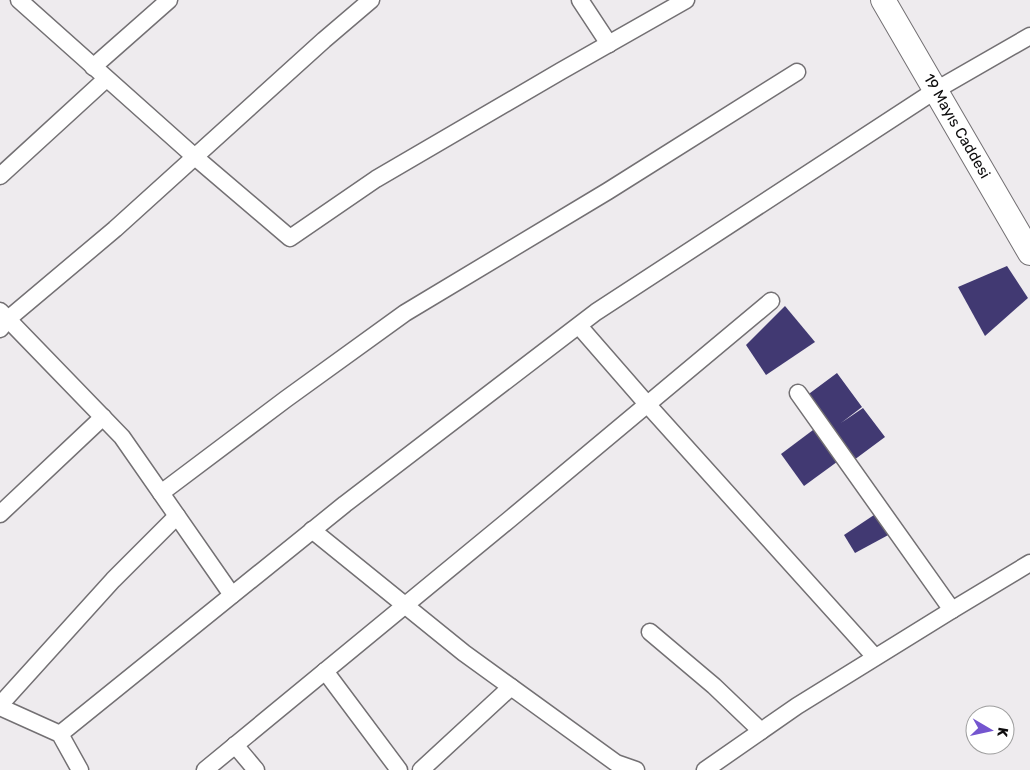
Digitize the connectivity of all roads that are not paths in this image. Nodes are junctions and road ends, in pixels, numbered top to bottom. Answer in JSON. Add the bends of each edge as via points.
{"nodes":[{"id":1,"x":169,"y":0,"type":"edge"},
{"id":2,"x":371,"y":0,"type":"edge"},
{"id":3,"x":580,"y":0,"type":"edge"},
{"id":4,"x":686,"y":0,"type":"edge"},
{"id":5,"x":883,"y":0,"type":"edge"},
{"id":6,"x":28,"y":3,"type":"edge"},
{"id":7,"x":1030,"y":36,"type":"edge"},
{"id":8,"x":609,"y":44,"type":"junction"},
{"id":9,"x":93,"y":67,"type":"junction"},
{"id":10,"x":797,"y":72,"type":"dead end"},
{"id":11,"x":106,"y":79,"type":"junction"},
{"id":12,"x":936,"y":90,"type":"junction"},
{"id":13,"x":195,"y":157,"type":"junction"},
{"id":14,"x":0,"y":176,"type":"edge"},
{"id":15,"x":1030,"y":253,"type":"edge"},
{"id":16,"x":771,"y":301,"type":"dead end"},
{"id":17,"x":3,"y":320,"type":"edge"},
{"id":18,"x":579,"y":326,"type":"junction"},
{"id":19,"x":798,"y":393,"type":"dead end"},
{"id":20,"x":647,"y":404,"type":"junction"},
{"id":21,"x":103,"y":417,"type":"junction"},
{"id":22,"x":161,"y":493,"type":"junction"},
{"id":23,"x":0,"y":514,"type":"edge"},
{"id":24,"x":177,"y":516,"type":"junction"},
{"id":25,"x":312,"y":530,"type":"junction"},
{"id":26,"x":1030,"y":563,"type":"edge"},
{"id":27,"x":232,"y":595,"type":"junction"},
{"id":28,"x":406,"y":605,"type":"junction"},
{"id":29,"x":952,"y":610,"type":"junction"},
{"id":30,"x":650,"y":632,"type":"dead end"},
{"id":31,"x":875,"y":657,"type":"junction"},
{"id":32,"x":325,"y":671,"type":"junction"},
{"id":33,"x":512,"y":687,"type":"junction"},
{"id":34,"x":0,"y":706,"type":"edge"},
{"id":35,"x":761,"y":731,"type":"junction"},
{"id":36,"x":60,"y":734,"type":"junction"},
{"id":37,"x":235,"y":745,"type":"junction"},
{"id":38,"x":80,"y":770,"type":"edge"},
{"id":39,"x":205,"y":770,"type":"edge"},
{"id":40,"x":256,"y":770,"type":"edge"},
{"id":41,"x":398,"y":770,"type":"edge"},
{"id":42,"x":421,"y":770,"type":"edge"},
{"id":43,"x":636,"y":770,"type":"edge"},
{"id":44,"x":705,"y":770,"type":"edge"}],
"edges":[{"from":1,"to":9,"type":"street"},
{"from":2,"to":13,"type":"street"},
{"from":3,"to":8,"type":"street"},
{"from":4,"to":8,"type":"street"},
{"from":5,"to":12,"type":"street","name":"19 Mayıs Caddesi"},
{"from":6,"to":9,"type":"street"},
{"from":7,"to":12,"type":"street"},
{"from":8,"to":13,"type":"street","via":[[376,179],[290,238]]},
{"from":9,"to":11,"type":"street"},
{"from":10,"to":22,"type":"street","via":[[405,313]]},
{"from":11,"to":13,"type":"street"},
{"from":11,"to":14,"type":"street"},
{"from":12,"to":15,"type":"street","name":"19 Mayıs Caddesi"},
{"from":12,"to":18,"type":"street"},
{"from":13,"to":17,"type":"street","via":[[115,229]]},
{"from":16,"to":20,"type":"street"},
{"from":17,"to":21,"type":"street"},
{"from":18,"to":20,"type":"street"},
{"from":18,"to":25,"type":"street"},
{"from":19,"to":29,"type":"street"},
{"from":20,"to":28,"type":"street"},
{"from":20,"to":31,"type":"street"},
{"from":21,"to":22,"type":"street","via":[[122,437]]},
{"from":21,"to":23,"type":"street"},
{"from":22,"to":24,"type":"street"},
{"from":24,"to":27,"type":"street"},
{"from":24,"to":34,"type":"street","via":[[113,580]]},
{"from":25,"to":27,"type":"street"},
{"from":25,"to":28,"type":"street"},
{"from":26,"to":29,"type":"street"},
{"from":27,"to":36,"type":"street"},
{"from":28,"to":32,"type":"street"},
{"from":28,"to":33,"type":"street"},
{"from":29,"to":31,"type":"street"},
{"from":30,"to":35,"type":"street"},
{"from":31,"to":35,"type":"street"},
{"from":32,"to":37,"type":"street"},
{"from":32,"to":41,"type":"street"},
{"from":33,"to":42,"type":"street"},
{"from":33,"to":43,"type":"street","via":[[616,763]]},
{"from":34,"to":36,"type":"street"},
{"from":35,"to":44,"type":"street"},
{"from":36,"to":38,"type":"street"},
{"from":37,"to":39,"type":"street"},
{"from":37,"to":40,"type":"street"}]}
